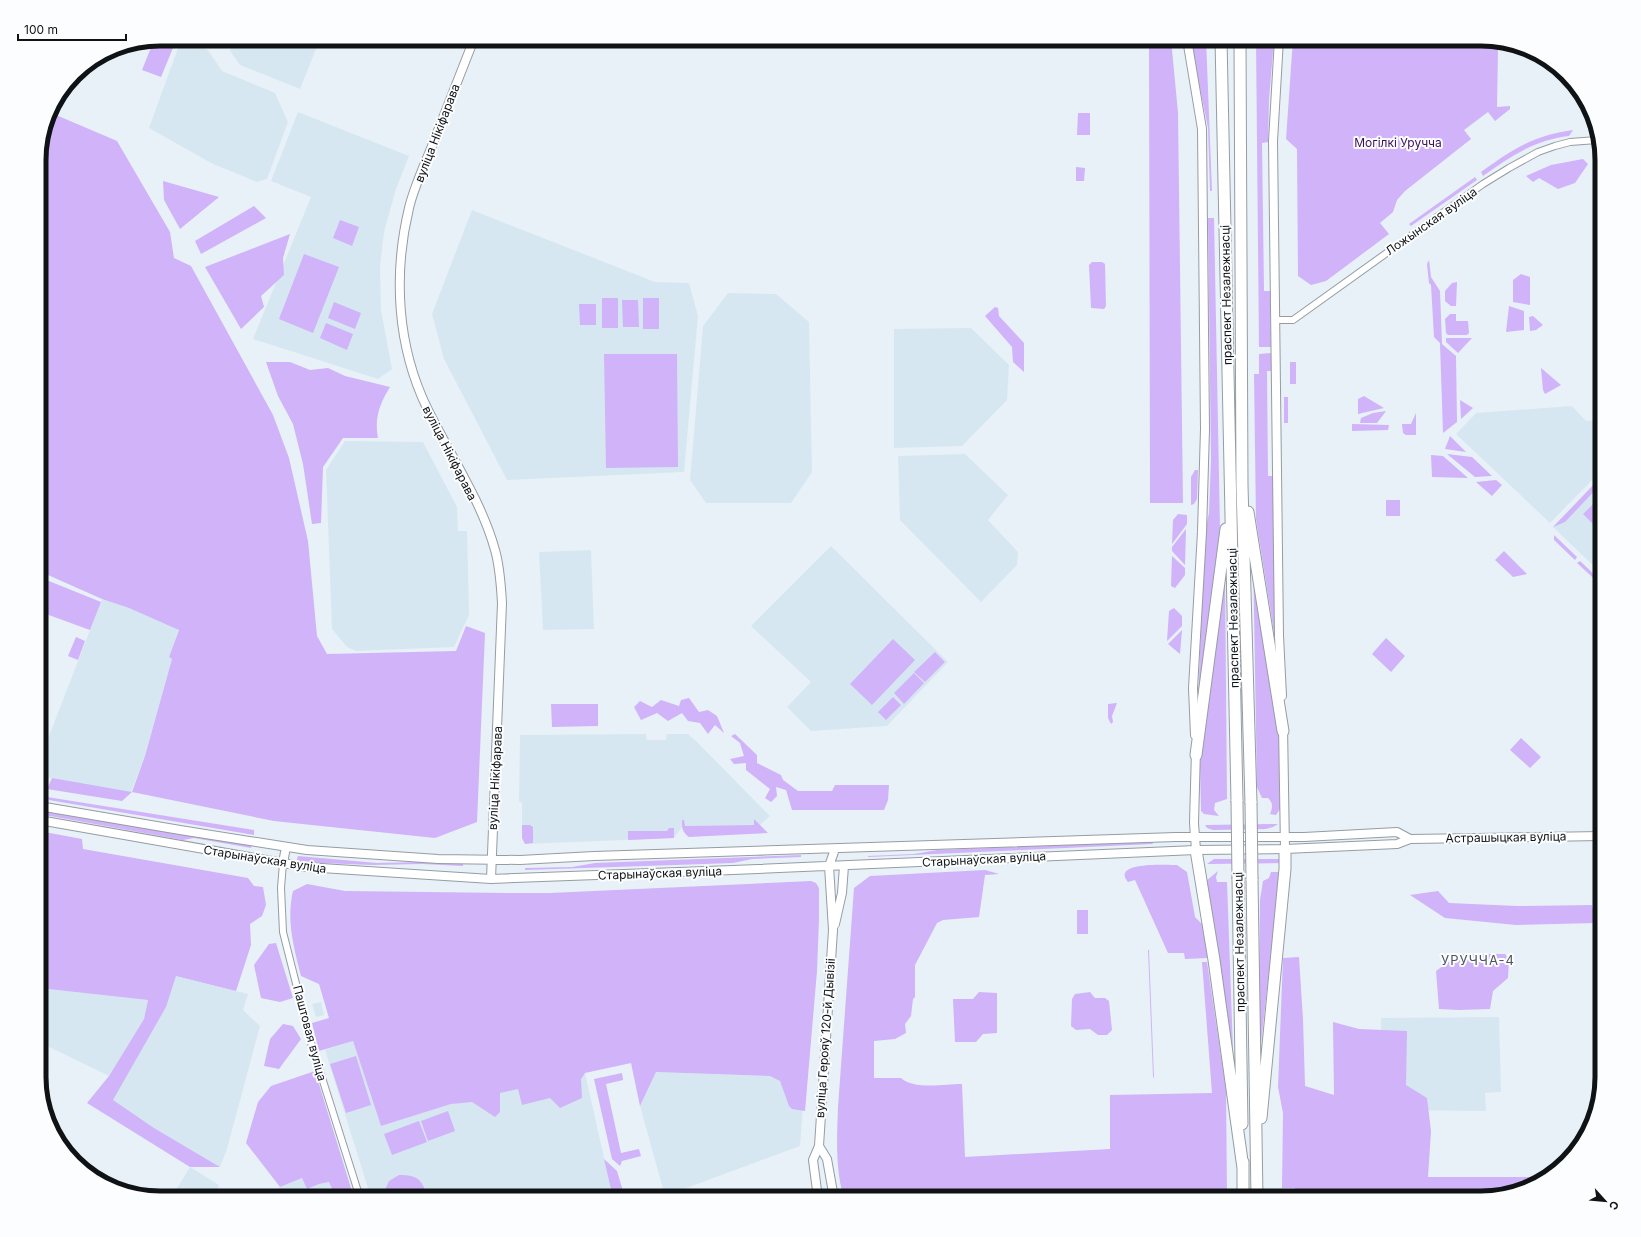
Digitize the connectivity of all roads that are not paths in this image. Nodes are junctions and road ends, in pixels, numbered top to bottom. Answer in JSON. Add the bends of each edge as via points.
{"nodes":[{"id":1,"x":471,"y":46,"type":"edge"},
{"id":2,"x":1188,"y":46,"type":"edge"},
{"id":3,"x":1221,"y":46,"type":"edge"},
{"id":4,"x":1240,"y":46,"type":"edge"},
{"id":5,"x":1279,"y":46,"type":"edge"},
{"id":6,"x":1593,"y":140,"type":"edge"},
{"id":7,"x":1275,"y":320,"type":"junction"},
{"id":8,"x":1231,"y":484,"type":"junction"},
{"id":9,"x":1242,"y":486,"type":"junction"},
{"id":10,"x":1283,"y":731,"type":"junction"},
{"id":11,"x":1196,"y":755,"type":"junction"},
{"id":12,"x":46,"y":807,"type":"edge"},
{"id":13,"x":46,"y":821,"type":"edge"},
{"id":14,"x":1595,"y":836,"type":"edge"},
{"id":15,"x":1195,"y":837,"type":"junction"},
{"id":16,"x":1284,"y":837,"type":"junction"},
{"id":17,"x":1410,"y":839,"type":"junction"},
{"id":18,"x":286,"y":847,"type":"junction"},
{"id":19,"x":835,"y":849,"type":"junction"},
{"id":20,"x":1285,"y":849,"type":"junction"},
{"id":21,"x":1196,"y":850,"type":"junction"},
{"id":22,"x":491,"y":859,"type":"junction"},
{"id":23,"x":283,"y":863,"type":"junction"},
{"id":24,"x":829,"y":866,"type":"junction"},
{"id":25,"x":844,"y":866,"type":"junction"},
{"id":26,"x":491,"y":879,"type":"junction"},
{"id":27,"x":833,"y":930,"type":"junction"},
{"id":28,"x":819,"y":1146,"type":"junction"},
{"id":29,"x":1256,"y":1166,"type":"junction"},
{"id":30,"x":1243,"y":1168,"type":"junction"},
{"id":31,"x":358,"y":1191,"type":"edge"},
{"id":32,"x":817,"y":1191,"type":"edge"},
{"id":33,"x":833,"y":1191,"type":"edge"},
{"id":34,"x":1243,"y":1191,"type":"edge"},
{"id":35,"x":1257,"y":1191,"type":"edge"}],
"edges":[{"from":1,"to":22,"type":"main road","name":"вуліца Нікіфарава","via":[[409,207],[398,280],[406,346],[419,389],[486,524],[496,551],[500,574],[502,618]]},
{"from":2,"to":11,"type":"main road","name":"праспект Незалежнасці","via":[[1202,129],[1204,306],[1205,429],[1193,688]]},
{"from":3,"to":8,"type":"highway","name":"праспект Незалежнасці"},
{"from":4,"to":9,"type":"highway","name":"праспект Незалежнасці"},
{"from":5,"to":7,"type":"main road","via":[[1273,121]]},
{"from":6,"to":7,"type":"street","name":"Ложынская вуліца","via":[[1570,142],[1538,152],[1483,184],[1293,320]]},
{"from":7,"to":10,"type":"main road","via":[[1279,636]]},
{"from":8,"to":11,"type":"highway"},
{"from":8,"to":30,"type":"highway","name":"праспект Незалежнасці","bridge":true},
{"from":9,"to":10,"type":"highway","via":[[1256,556]]},
{"from":9,"to":29,"type":"highway","name":"праспект Незалежнасці","bridge":true,"via":[[1251,803]]},
{"from":10,"to":16,"type":"main road"},
{"from":11,"to":15,"type":"main road","name":"праспект Незалежнасці"},
{"from":12,"to":18,"type":"main road","name":"Старынаўская вуліца"},
{"from":13,"to":23,"type":"main road","name":"Старынаўская вуліца"},
{"from":14,"to":17,"type":"main road","name":"Астрашыцкая вуліца"},
{"from":15,"to":16,"type":"main road","name":"Старынаўская вуліца"},
{"from":15,"to":19,"type":"main road","name":"Старынаўская вуліца"},
{"from":15,"to":21,"type":"main road","name":"праспект Незалежнасці"},
{"from":16,"to":17,"type":"main road","name":"Астрашыцкая вуліца","via":[[1397,832]]},
{"from":16,"to":20,"type":"main road"},
{"from":17,"to":20,"type":"main road","name":"Астрашыцкая вуліца","via":[[1397,844]]},
{"from":18,"to":22,"type":"main road","name":"Старынаўская вуліца","via":[[438,859]]},
{"from":18,"to":23,"type":"main road"},
{"from":19,"to":22,"type":"main road","name":"Старынаўская вуліца"},
{"from":19,"to":24,"type":"main road","name":"вуліца Герояў 120-й Дывізіі"},
{"from":19,"to":25,"type":"main road"},
{"from":20,"to":21,"type":"main road","name":"Старынаўская вуліца"},
{"from":20,"to":29,"type":"highway"},
{"from":21,"to":25,"type":"main road","name":"Старынаўская вуліца"},
{"from":21,"to":30,"type":"highway"},
{"from":22,"to":26,"type":"main road","name":"вуліца Нікіфарава"},
{"from":23,"to":26,"type":"main road","name":"Старынаўская вуліца","via":[[306,867]]},
{"from":23,"to":31,"type":"street","name":"Паштовая вуліца","via":[[283,932],[311,1043]]},
{"from":24,"to":25,"type":"main road","name":"Старынаўская вуліца"},
{"from":24,"to":26,"type":"main road","name":"Старынаўская вуліца"},
{"from":24,"to":27,"type":"main road","name":"вуліца Герояў 120-й Дывізіі"},
{"from":25,"to":27,"type":"main road","name":"вуліца Герояў 120-й Дывізіі","via":[[842,893]]},
{"from":27,"to":28,"type":"main road","name":"вуліца Герояў 120-й Дывізіі"},
{"from":28,"to":32,"type":"main road","name":"вуліца Герояў 120-й Дывізіі","via":[[813,1160]]},
{"from":28,"to":33,"type":"main road","via":[[827,1159]]},
{"from":29,"to":35,"type":"highway","name":"праспект Незалежнасці"},
{"from":30,"to":34,"type":"highway","name":"праспект Незалежнасці"}]}
